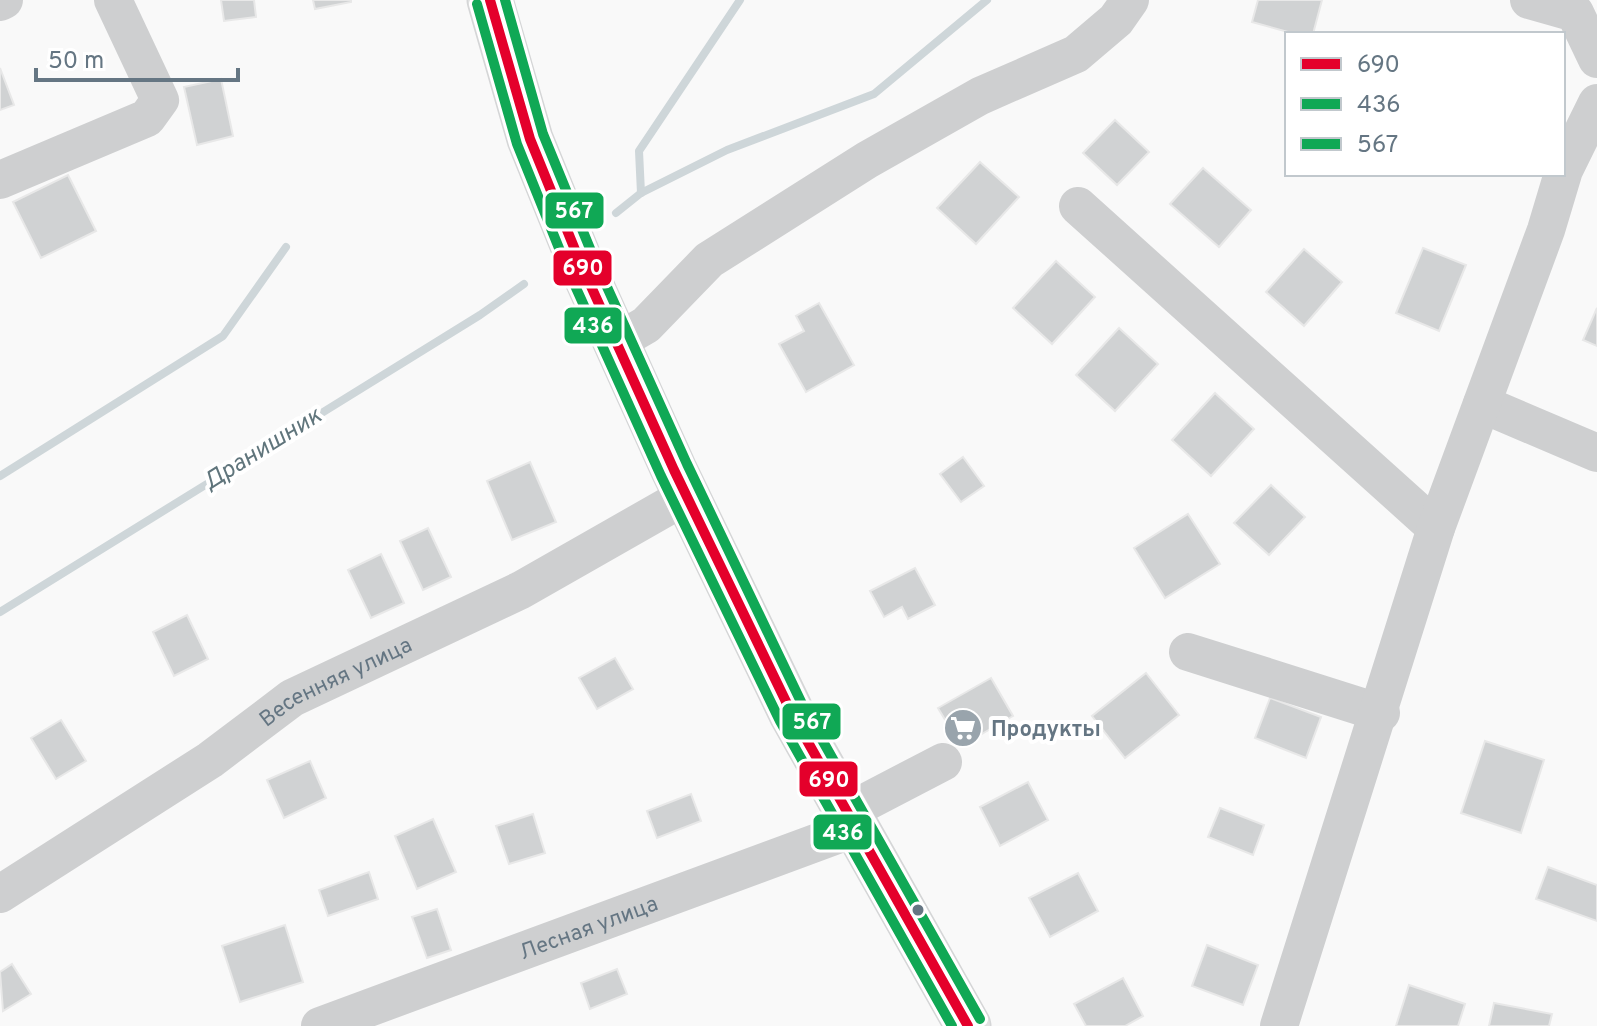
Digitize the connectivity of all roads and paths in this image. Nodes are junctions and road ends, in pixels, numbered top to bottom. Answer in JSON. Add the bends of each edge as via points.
{"nodes":[{"id":1,"x":113,"y":0,"type":"edge"},
{"id":2,"x":490,"y":0,"type":"edge"},
{"id":3,"x":1130,"y":0,"type":"edge"},
{"id":4,"x":1529,"y":0,"type":"edge"},
{"id":5,"x":1597,"y":59,"type":"edge"},
{"id":6,"x":1597,"y":103,"type":"edge"},
{"id":7,"x":1565,"y":168,"type":"edge"},
{"id":8,"x":1562,"y":176,"type":"edge"},
{"id":9,"x":0,"y":180,"type":"edge"},
{"id":10,"x":1078,"y":206,"type":"dead end"},
{"id":11,"x":615,"y":343,"type":"junction"},
{"id":12,"x":1482,"y":404,"type":"junction"},
{"id":13,"x":1597,"y":453,"type":"edge"},
{"id":14,"x":686,"y":496,"type":"junction"},
{"id":15,"x":1436,"y":528,"type":"junction"},
{"id":16,"x":1188,"y":652,"type":"dead end"},
{"id":17,"x":1381,"y":713,"type":"junction"},
{"id":18,"x":943,"y":762,"type":"dead end"},
{"id":19,"x":852,"y":820,"type":"junction"},
{"id":20,"x":0,"y":894,"type":"edge"},
{"id":21,"x":320,"y":1026,"type":"edge"},
{"id":22,"x":968,"y":1026,"type":"edge"},
{"id":23,"x":1279,"y":1026,"type":"edge"}],
"edges":[{"from":1,"to":9,"type":"street","via":[[160,100],[147,118]]},
{"from":2,"to":11,"type":"main road","via":[[530,139]]},
{"from":3,"to":11,"type":"street","via":[[1116,20],[1076,54],[980,96],[709,260],[646,325]]},
{"from":4,"to":5,"type":"street","via":[[1575,13]]},
{"from":6,"to":7,"type":"street"},
{"from":8,"to":12,"type":"street"},
{"from":10,"to":15,"type":"street"},
{"from":11,"to":14,"type":"main road"},
{"from":12,"to":13,"type":"street"},
{"from":12,"to":15,"type":"street"},
{"from":14,"to":19,"type":"main road","via":[[792,714]]},
{"from":14,"to":20,"type":"street","name":"Весенняя улица","via":[[521,590],[292,698],[210,760]]},
{"from":15,"to":17,"type":"street"},
{"from":16,"to":17,"type":"street"},
{"from":17,"to":23,"type":"street"},
{"from":18,"to":19,"type":"street","name":"Лесная улица"},
{"from":19,"to":21,"type":"street","name":"Лесная улица"},
{"from":19,"to":22,"type":"main road"}]}
